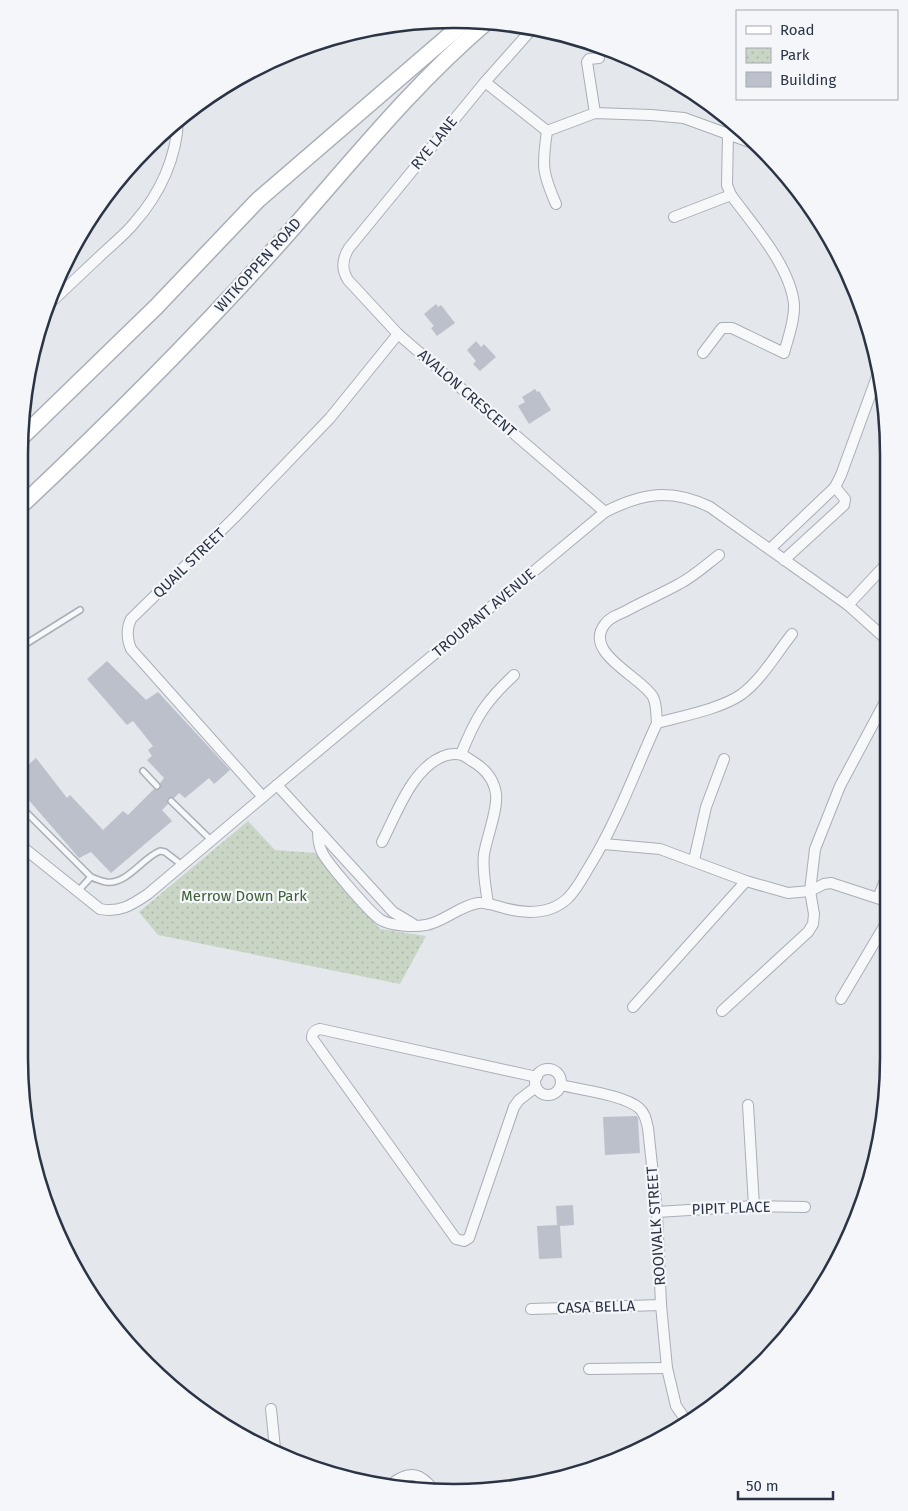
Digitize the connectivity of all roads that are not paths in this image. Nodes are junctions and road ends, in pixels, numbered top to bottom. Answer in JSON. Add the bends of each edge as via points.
{"nodes":[{"id":1,"x":458,"y":28,"type":"edge"},
{"id":2,"x":480,"y":28,"type":"edge"},
{"id":3,"x":527,"y":34,"type":"edge"},
{"id":4,"x":599,"y":58,"type":"dead end"},
{"id":5,"x":484,"y":82,"type":"junction"},
{"id":6,"x":595,"y":113,"type":"junction"},
{"id":7,"x":178,"y":129,"type":"edge"},
{"id":8,"x":547,"y":131,"type":"junction"},
{"id":9,"x":728,"y":134,"type":"junction"},
{"id":10,"x":742,"y":139,"type":"edge"},
{"id":11,"x":730,"y":195,"type":"junction"},
{"id":12,"x":556,"y":204,"type":"dead end"},
{"id":13,"x":674,"y":217,"type":"dead end"},
{"id":14,"x":342,"y":263,"type":"joint"},
{"id":15,"x":58,"y":295,"type":"edge"},
{"id":16,"x":398,"y":334,"type":"junction"},
{"id":17,"x":704,"y":354,"type":"dead end"},
{"id":18,"x":874,"y":384,"type":"edge"},
{"id":19,"x":28,"y":431,"type":"edge"},
{"id":20,"x":835,"y":487,"type":"junction"},
{"id":21,"x":28,"y":499,"type":"edge"},
{"id":22,"x":605,"y":512,"type":"junction"},
{"id":23,"x":770,"y":549,"type":"junction"},
{"id":24,"x":719,"y":555,"type":"dead end"},
{"id":25,"x":784,"y":560,"type":"junction"},
{"id":26,"x":880,"y":571,"type":"edge"},
{"id":27,"x":848,"y":606,"type":"junction"},
{"id":28,"x":80,"y":610,"type":"dead end"},
{"id":29,"x":880,"y":633,"type":"edge"},
{"id":30,"x":792,"y":634,"type":"dead end"},
{"id":31,"x":28,"y":643,"type":"edge"},
{"id":32,"x":514,"y":674,"type":"dead end"},
{"id":33,"x":880,"y":711,"type":"edge"},
{"id":34,"x":657,"y":723,"type":"junction"},
{"id":35,"x":461,"y":754,"type":"junction"},
{"id":36,"x":724,"y":759,"type":"dead end"},
{"id":37,"x":143,"y":771,"type":"dead end"},
{"id":38,"x":277,"y":785,"type":"junction"},
{"id":39,"x":157,"y":786,"type":"dead end"},
{"id":40,"x":263,"y":797,"type":"junction"},
{"id":41,"x":171,"y":801,"type":"dead end"},
{"id":42,"x":28,"y":814,"type":"edge"},
{"id":43,"x":318,"y":830,"type":"junction"},
{"id":44,"x":212,"y":841,"type":"junction"},
{"id":45,"x":382,"y":842,"type":"dead end"},
{"id":46,"x":604,"y":844,"type":"junction"},
{"id":47,"x":28,"y":851,"type":"edge"},
{"id":48,"x":694,"y":860,"type":"junction"},
{"id":49,"x":182,"y":866,"type":"junction"},
{"id":50,"x":91,"y":877,"type":"junction"},
{"id":51,"x":746,"y":881,"type":"junction"},
{"id":52,"x":810,"y":891,"type":"junction"},
{"id":53,"x":78,"y":892,"type":"junction"},
{"id":54,"x":880,"y":898,"type":"edge"},
{"id":55,"x":488,"y":904,"type":"junction"},
{"id":56,"x":414,"y":925,"type":"junction"},
{"id":57,"x":880,"y":933,"type":"edge"},
{"id":58,"x":841,"y":999,"type":"dead end"},
{"id":59,"x":632,"y":1007,"type":"dead end"},
{"id":60,"x":722,"y":1011,"type":"dead end"},
{"id":61,"x":537,"y":1082,"type":"junction"},
{"id":62,"x":561,"y":1085,"type":"junction"},
{"id":63,"x":748,"y":1105,"type":"dead end"},
{"id":64,"x":754,"y":1206,"type":"junction"},
{"id":65,"x":806,"y":1207,"type":"dead end"},
{"id":66,"x":657,"y":1212,"type":"junction"},
{"id":67,"x":661,"y":1305,"type":"junction"},
{"id":68,"x":531,"y":1309,"type":"dead end"},
{"id":69,"x":667,"y":1368,"type":"junction"},
{"id":70,"x":589,"y":1369,"type":"dead end"},
{"id":71,"x":271,"y":1409,"type":"dead end"},
{"id":72,"x":683,"y":1416,"type":"edge"},
{"id":73,"x":275,"y":1444,"type":"edge"},
{"id":74,"x":397,"y":1480,"type":"edge"},
{"id":75,"x":428,"y":1483,"type":"edge"}],
"edges":[{"from":1,"to":19,"type":"main road","via":[[258,200],[156,307]]},
{"from":2,"to":21,"type":"main road","name":"WITKOPPEN ROAD","via":[[426,78],[193,336]]},
{"from":3,"to":5,"type":"street","name":"RYE LANE"},
{"from":4,"to":6,"type":"street","via":[[587,62]]},
{"from":5,"to":8,"type":"street"},
{"from":5,"to":14,"type":"street","name":"RYE LANE","via":[[348,248]]},
{"from":6,"to":8,"type":"street"},
{"from":6,"to":9,"type":"street","via":[[684,118]]},
{"from":7,"to":15,"type":"street","via":[[172,157],[152,202],[134,224]]},
{"from":8,"to":12,"type":"street","via":[[543,169]]},
{"from":9,"to":10,"type":"street"},
{"from":9,"to":11,"type":"street","via":[[727,185]]},
{"from":11,"to":13,"type":"street"},
{"from":11,"to":17,"type":"street","via":[[778,260],[794,304],[792,323],[784,353],[732,328],[722,328]]},
{"from":14,"to":16,"type":"street","name":"AVALON CRESCENT","via":[[348,280]]},
{"from":16,"to":22,"type":"street","name":"AVALON CRESCENT"},
{"from":16,"to":40,"type":"street","name":"QUAIL STREET","via":[[330,418],[128,624],[127,638],[131,649]]},
{"from":18,"to":20,"type":"street"},
{"from":20,"to":23,"type":"street"},
{"from":20,"to":25,"type":"street","via":[[845,499],[844,505]]},
{"from":22,"to":23,"type":"street","name":"TROUPANT AVENUE","via":[[624,502],[653,494],[686,498],[710,507]]},
{"from":22,"to":38,"type":"street","name":"TROUPANT AVENUE"},
{"from":23,"to":25,"type":"street","name":"TROUPANT AVENUE"},
{"from":24,"to":34,"type":"street","via":[[681,583],[609,620],[602,628],[602,649],[648,691],[656,705]]},
{"from":25,"to":27,"type":"street","name":"TROUPANT AVENUE"},
{"from":26,"to":27,"type":"street"},
{"from":27,"to":29,"type":"street","name":"TROUPANT AVENUE"},
{"from":28,"to":31,"type":"lane"},
{"from":30,"to":34,"type":"street","via":[[741,694],[724,704]]},
{"from":32,"to":35,"type":"street","via":[[482,708]]},
{"from":33,"to":52,"type":"street","via":[[847,773],[815,849]]},
{"from":34,"to":46,"type":"street"},
{"from":35,"to":45,"type":"street","via":[[443,756],[423,770]]},
{"from":35,"to":55,"type":"street","via":[[486,772],[496,793],[484,855]]},
{"from":36,"to":48,"type":"street","via":[[706,806]]},
{"from":37,"to":39,"type":"lane"},
{"from":38,"to":40,"type":"street","name":"TROUPANT AVENUE"},
{"from":38,"to":43,"type":"street"},
{"from":40,"to":44,"type":"street","name":"TROUPANT AVENUE"},
{"from":41,"to":44,"type":"lane"},
{"from":42,"to":50,"type":"lane"},
{"from":43,"to":56,"type":"street","via":[[393,912]]},
{"from":43,"to":56,"type":"street","via":[[321,850],[327,861],[380,920],[401,926]]},
{"from":44,"to":49,"type":"street","name":"TROUPANT AVENUE"},
{"from":46,"to":48,"type":"street","via":[[655,848]]},
{"from":46,"to":55,"type":"street","via":[[575,890],[555,907],[541,912],[526,912]]},
{"from":47,"to":53,"type":"street"},
{"from":48,"to":51,"type":"street"},
{"from":49,"to":50,"type":"lane","via":[[160,851],[122,879],[105,882]]},
{"from":49,"to":53,"type":"street","name":"TROUPANT AVENUE","via":[[122,910],[100,909]]},
{"from":50,"to":53,"type":"lane"},
{"from":51,"to":52,"type":"street","via":[[788,893]]},
{"from":51,"to":59,"type":"street"},
{"from":52,"to":54,"type":"street","via":[[832,883]]},
{"from":52,"to":60,"type":"street","via":[[814,914],[808,932]]},
{"from":55,"to":56,"type":"street","via":[[478,903],[424,926]]},
{"from":57,"to":58,"type":"street"},
{"from":61,"to":61,"type":"street","via":[[514,1107],[469,1238],[460,1240],[456,1239],[312,1035],[320,1029]]},
{"from":61,"to":62,"type":"street","via":[[540,1092],[549,1095],[556,1093]]},
{"from":61,"to":62,"type":"street","via":[[545,1070],[553,1070]]},
{"from":62,"to":66,"type":"street","name":"ROOIVALK STREET","via":[[626,1100],[640,1108],[648,1128]]},
{"from":63,"to":64,"type":"street"},
{"from":64,"to":65,"type":"street","name":"PIPIT PLACE"},
{"from":64,"to":66,"type":"street","name":"PIPIT PLACE"},
{"from":66,"to":67,"type":"street","name":"ROOIVALK STREET"},
{"from":67,"to":68,"type":"street","name":"CASA BELLA"},
{"from":67,"to":69,"type":"street","name":"ROOIVALK STREET"},
{"from":69,"to":70,"type":"street"},
{"from":69,"to":72,"type":"street","name":"ROOIVALK STREET","via":[[676,1406]]},
{"from":71,"to":73,"type":"street"},
{"from":74,"to":75,"type":"street","via":[[414,1475]]}]}
